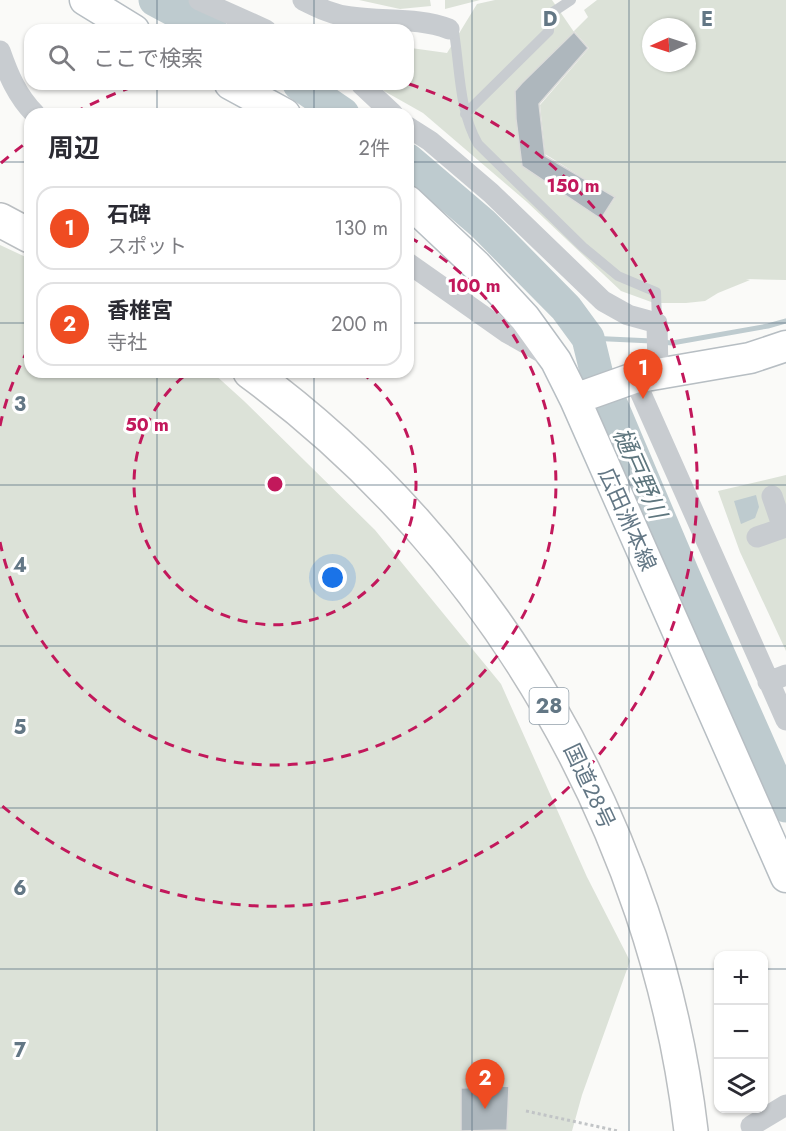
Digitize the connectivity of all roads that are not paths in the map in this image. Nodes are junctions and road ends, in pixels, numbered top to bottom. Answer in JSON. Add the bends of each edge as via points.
{"nodes":[{"id":1,"x":85,"y":0,"type":"edge"},
{"id":2,"x":199,"y":0,"type":"edge"},
{"id":3,"x":303,"y":0,"type":"edge"},
{"id":4,"x":571,"y":0,"type":"edge"},
{"id":5,"x":124,"y":24,"type":"edge"},
{"id":6,"x":253,"y":24,"type":"edge"},
{"id":7,"x":449,"y":29,"type":"joint"},
{"id":8,"x":0,"y":51,"type":"edge"},
{"id":9,"x":241,"y":90,"type":"edge"},
{"id":10,"x":367,"y":90,"type":"edge"},
{"id":11,"x":29,"y":108,"type":"edge"},
{"id":12,"x":274,"y":108,"type":"edge"},
{"id":13,"x":387,"y":108,"type":"edge"},
{"id":14,"x":465,"y":114,"type":"junction"},
{"id":15,"x":414,"y":132,"type":"edge"},
{"id":16,"x":414,"y":207,"type":"edge"},
{"id":17,"x":0,"y":220,"type":"edge"},
{"id":18,"x":24,"y":233,"type":"edge"},
{"id":19,"x":414,"y":267,"type":"edge"},
{"id":20,"x":786,"y":346,"type":"edge"},
{"id":21,"x":648,"y":357,"type":"junction"},
{"id":22,"x":556,"y":361,"type":"junction"},
{"id":23,"x":258,"y":378,"type":"edge"},
{"id":24,"x":580,"y":398,"type":"junction"},
{"id":25,"x":772,"y":496,"type":"dead end"},
{"id":26,"x":784,"y":527,"type":"edge"},
{"id":27,"x":757,"y":537,"type":"dead end"},
{"id":28,"x":777,"y":679,"type":"edge"},
{"id":29,"x":786,"y":720,"type":"edge"},
{"id":30,"x":786,"y":877,"type":"edge"},
{"id":31,"x":786,"y":1105,"type":"edge"},
{"id":32,"x":751,"y":1126,"type":"dead end"},
{"id":33,"x":691,"y":1131,"type":"edge"}],
"edges":[{"from":1,"to":5,"type":"main road"},
{"from":2,"to":6,"type":"street"},
{"from":3,"to":7,"type":"street","via":[[323,11],[351,17],[434,22]]},
{"from":4,"to":14,"type":"lane","via":[[550,14],[549,31]]},
{"from":7,"to":14,"type":"lane","via":[[454,32]]},
{"from":8,"to":11,"type":"street"},
{"from":9,"to":12,"type":"main road"},
{"from":10,"to":13,"type":"street"},
{"from":14,"to":21,"type":"lane","via":[[478,144],[583,247],[618,276],[656,292]]},
{"from":15,"to":21,"type":"street","via":[[491,194],[603,301],[628,315]]},
{"from":16,"to":22,"type":"main road","name":"広田洲本線","via":[[511,303]]},
{"from":17,"to":18,"type":"highway"},
{"from":19,"to":22,"type":"street","via":[[506,332]]},
{"from":20,"to":21,"type":"main road","via":[[750,358]]},
{"from":21,"to":24,"type":"main road"},
{"from":21,"to":28,"type":"street"},
{"from":22,"to":24,"type":"main road","name":"広田洲本線"},
{"from":23,"to":33,"type":"highway","name":"国道28号","number":"28","via":[[350,454],[418,526],[475,594],[528,669],[572,744],[612,830],[644,917],[670,1010]]},
{"from":24,"to":30,"type":"main road","name":"広田洲本線"},
{"from":25,"to":26,"type":"street"},
{"from":26,"to":27,"type":"street"},
{"from":28,"to":29,"type":"street"},
{"from":31,"to":32,"type":"street"}]}
